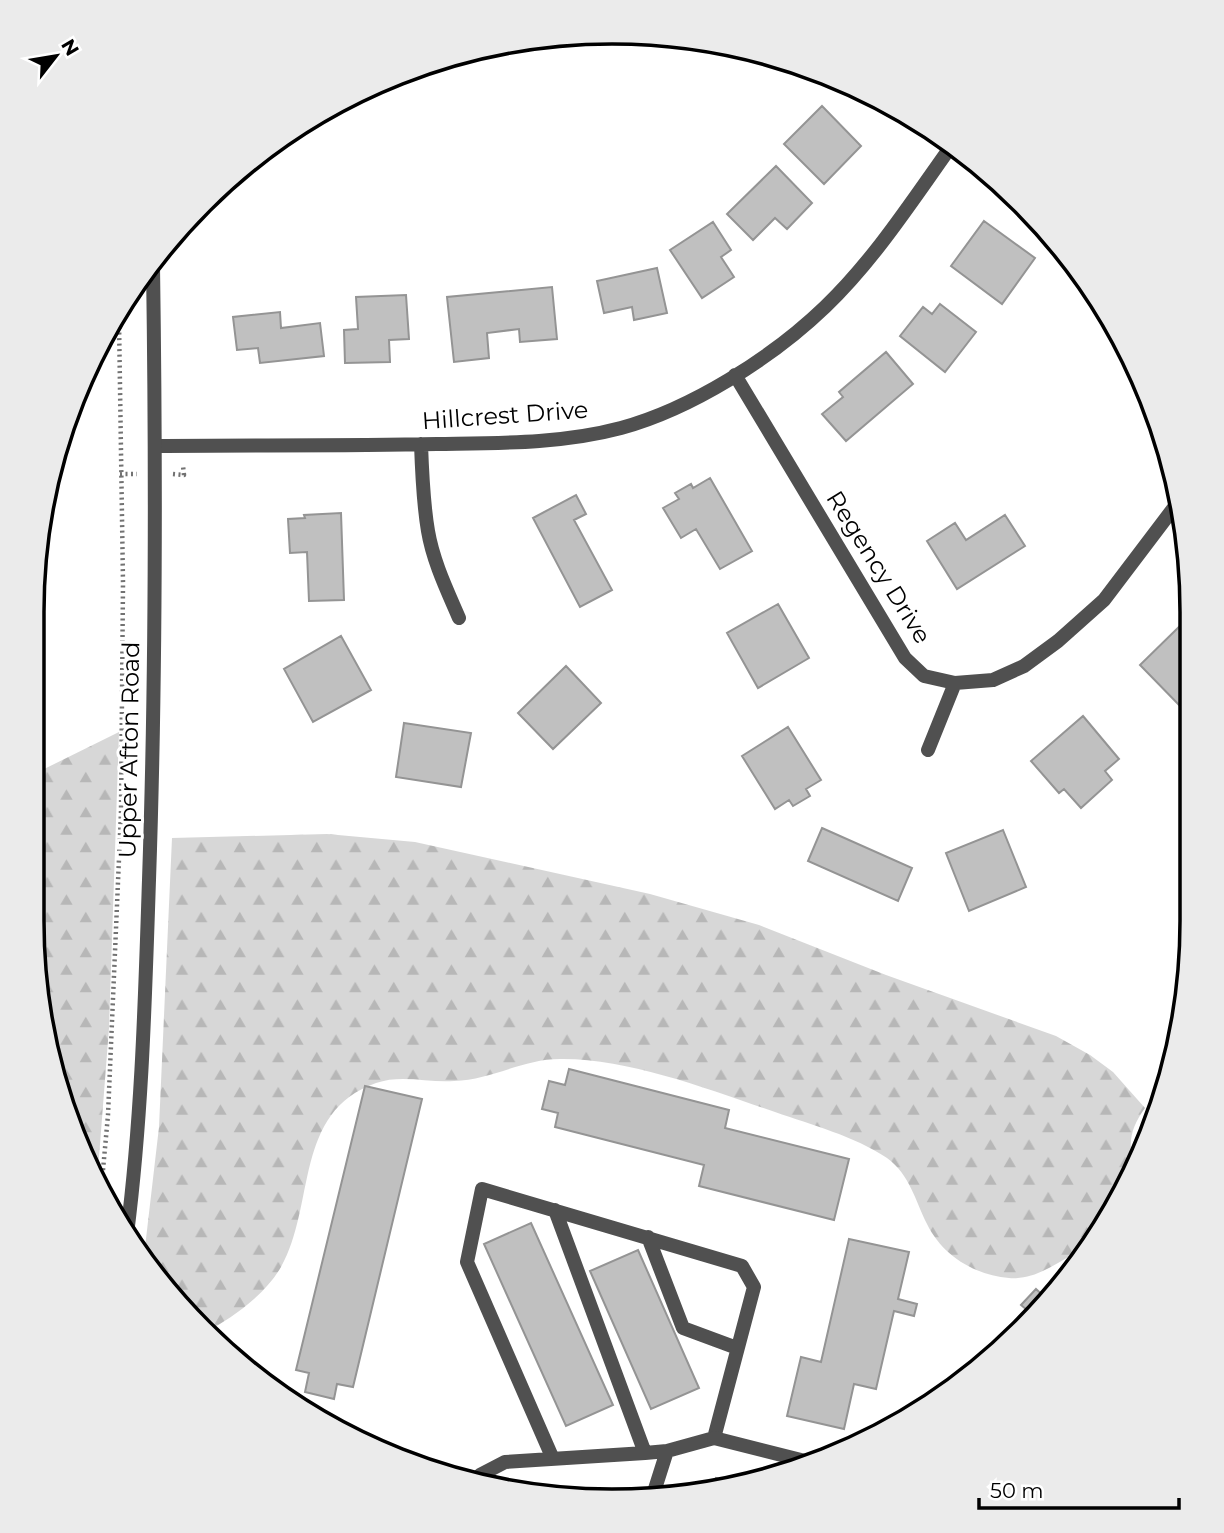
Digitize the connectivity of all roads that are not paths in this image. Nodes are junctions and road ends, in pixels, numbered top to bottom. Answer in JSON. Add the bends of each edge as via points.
{"nodes":[{"id":1,"x":946,"y":153,"type":"edge"},
{"id":2,"x":153,"y":277,"type":"edge"},
{"id":3,"x":735,"y":376,"type":"junction"},
{"id":4,"x":421,"y":444,"type":"junction"},
{"id":5,"x":156,"y":446,"type":"junction"},
{"id":6,"x":1171,"y":512,"type":"edge"},
{"id":7,"x":458,"y":618,"type":"dead end"},
{"id":8,"x":955,"y":683,"type":"junction"},
{"id":9,"x":929,"y":750,"type":"dead end"},
{"id":10,"x":555,"y":1210,"type":"junction"},
{"id":11,"x":129,"y":1219,"type":"edge"},
{"id":12,"x":648,"y":1237,"type":"junction"},
{"id":13,"x":737,"y":1348,"type":"junction"},
{"id":14,"x":714,"y":1438,"type":"junction"},
{"id":15,"x":667,"y":1451,"type":"junction"},
{"id":16,"x":645,"y":1453,"type":"junction"},
{"id":17,"x":553,"y":1459,"type":"junction"},
{"id":18,"x":796,"y":1459,"type":"edge"},
{"id":19,"x":482,"y":1474,"type":"edge"},
{"id":20,"x":655,"y":1487,"type":"edge"}],
"edges":[{"from":1,"to":3,"type":"street","name":"Hillcrest Drive","via":[[864,267],[786,341]]},
{"from":2,"to":5,"type":"street","name":"Upper Afton Road"},
{"from":3,"to":4,"type":"street","name":"Hillcrest Drive","via":[[671,410],[621,428],[561,439]]},
{"from":3,"to":8,"type":"street","name":"Regency Drive","via":[[905,658],[924,676]]},
{"from":4,"to":5,"type":"street","name":"Hillcrest Drive"},
{"from":4,"to":7,"type":"street","via":[[428,532]]},
{"from":5,"to":11,"type":"street","name":"Upper Afton Road","via":[[143,1071]]},
{"from":6,"to":8,"type":"street","name":"Regency Drive","via":[[1104,600],[1058,641],[1024,666],[993,680]]},
{"from":8,"to":9,"type":"street"},
{"from":10,"to":12,"type":"street"},
{"from":10,"to":16,"type":"street"},
{"from":10,"to":17,"type":"street","via":[[482,1189],[467,1262]]},
{"from":12,"to":13,"type":"street","via":[[683,1328]]},
{"from":12,"to":13,"type":"street","via":[[742,1266],[754,1287]]},
{"from":13,"to":14,"type":"street"},
{"from":14,"to":15,"type":"street"},
{"from":14,"to":18,"type":"street"},
{"from":15,"to":16,"type":"street"},
{"from":15,"to":20,"type":"street"},
{"from":16,"to":17,"type":"street"},
{"from":17,"to":19,"type":"street","via":[[505,1462]]}]}
